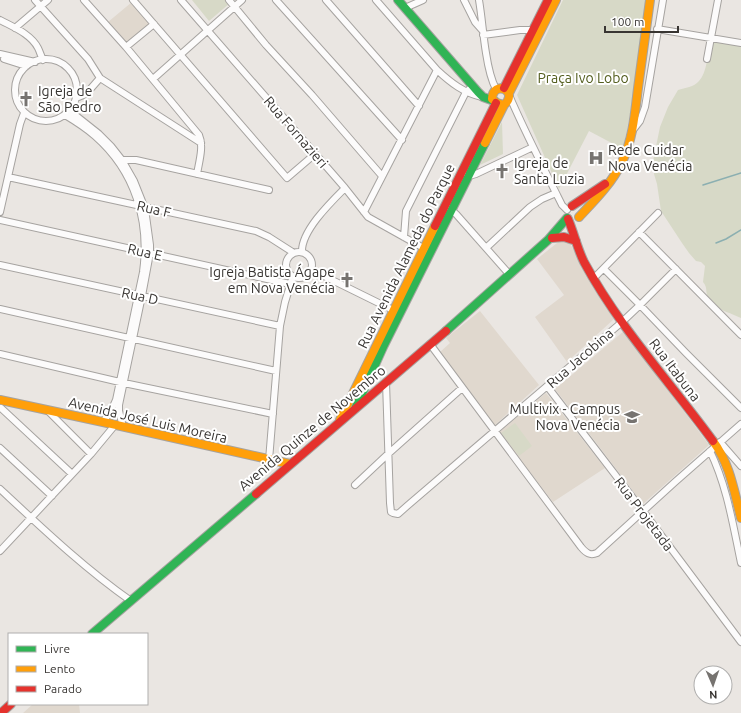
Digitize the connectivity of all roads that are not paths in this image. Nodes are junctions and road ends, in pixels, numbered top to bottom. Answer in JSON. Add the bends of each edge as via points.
{"nodes":[{"id":1,"x":35,"y":0,"type":"edge"},
{"id":2,"x":48,"y":0,"type":"edge"},
{"id":3,"x":84,"y":0,"type":"edge"},
{"id":4,"x":133,"y":0,"type":"edge"},
{"id":5,"x":181,"y":0,"type":"edge"},
{"id":6,"x":229,"y":0,"type":"edge"},
{"id":7,"x":242,"y":0,"type":"edge"},
{"id":8,"x":276,"y":0,"type":"edge"},
{"id":9,"x":326,"y":0,"type":"edge"},
{"id":10,"x":376,"y":0,"type":"edge"},
{"id":11,"x":398,"y":0,"type":"edge"},
{"id":12,"x":423,"y":0,"type":"edge"},
{"id":13,"x":464,"y":0,"type":"edge"},
{"id":14,"x":480,"y":0,"type":"edge"},
{"id":15,"x":548,"y":0,"type":"edge"},
{"id":16,"x":556,"y":0,"type":"edge"},
{"id":17,"x":650,"y":0,"type":"edge"},
{"id":18,"x":662,"y":0,"type":"edge"},
{"id":19,"x":718,"y":0,"type":"edge"},
{"id":20,"x":41,"y":7,"type":"junction"},
{"id":21,"x":235,"y":7,"type":"junction"},
{"id":22,"x":405,"y":8,"type":"junction"},
{"id":23,"x":482,"y":17,"type":"junction"},
{"id":24,"x":473,"y":19,"type":"junction"},
{"id":25,"x":0,"y":20,"type":"edge"},
{"id":26,"x":154,"y":24,"type":"junction"},
{"id":27,"x":15,"y":28,"type":"junction"},
{"id":28,"x":657,"y":29,"type":"junction"},
{"id":29,"x":208,"y":30,"type":"junction"},
{"id":30,"x":537,"y":30,"type":"junction"},
{"id":31,"x":483,"y":33,"type":"junction"},
{"id":32,"x":711,"y":38,"type":"junction"},
{"id":33,"x":741,"y":44,"type":"edge"},
{"id":34,"x":126,"y":47,"type":"junction"},
{"id":35,"x":0,"y":54,"type":"edge"},
{"id":36,"x":180,"y":55,"type":"junction"},
{"id":37,"x":0,"y":58,"type":"edge"},
{"id":38,"x":707,"y":59,"type":"dead end"},
{"id":39,"x":43,"y":60,"type":"junction"},
{"id":40,"x":35,"y":62,"type":"junction"},
{"id":41,"x":26,"y":66,"type":"junction"},
{"id":42,"x":437,"y":70,"type":"junction"},
{"id":43,"x":100,"y":78,"type":"junction"},
{"id":44,"x":152,"y":79,"type":"junction"},
{"id":45,"x":473,"y":86,"type":"junction"},
{"id":46,"x":466,"y":92,"type":"junction"},
{"id":47,"x":483,"y":97,"type":"junction"},
{"id":48,"x":501,"y":97,"type":"junction"},
{"id":49,"x":76,"y":98,"type":"junction"},
{"id":50,"x":419,"y":106,"type":"junction"},
{"id":51,"x":24,"y":113,"type":"junction"},
{"id":52,"x":67,"y":113,"type":"junction"},
{"id":53,"x":632,"y":131,"type":"junction"},
{"id":54,"x":402,"y":140,"type":"junction"},
{"id":55,"x":201,"y":143,"type":"junction"},
{"id":56,"x":533,"y":147,"type":"junction"},
{"id":57,"x":315,"y":154,"type":"junction"},
{"id":58,"x":120,"y":160,"type":"junction"},
{"id":59,"x":197,"y":174,"type":"junction"},
{"id":60,"x":465,"y":174,"type":"junction"},
{"id":61,"x":382,"y":176,"type":"junction"},
{"id":62,"x":8,"y":177,"type":"junction"},
{"id":63,"x":611,"y":180,"type":"junction"},
{"id":64,"x":345,"y":188,"type":"junction"},
{"id":65,"x":270,"y":190,"type":"dead end"},
{"id":66,"x":556,"y":193,"type":"junction"},
{"id":67,"x":141,"y":206,"type":"junction"},
{"id":68,"x":449,"y":208,"type":"junction"},
{"id":69,"x":0,"y":212,"type":"edge"},
{"id":70,"x":364,"y":212,"type":"junction"},
{"id":71,"x":658,"y":213,"type":"dead end"},
{"id":72,"x":572,"y":216,"type":"junction"},
{"id":73,"x":0,"y":220,"type":"edge"},
{"id":74,"x":639,"y":232,"type":"junction"},
{"id":75,"x":404,"y":237,"type":"junction"},
{"id":76,"x":550,"y":239,"type":"junction"},
{"id":77,"x":576,"y":241,"type":"junction"},
{"id":78,"x":486,"y":248,"type":"junction"},
{"id":79,"x":427,"y":250,"type":"junction"},
{"id":80,"x":302,"y":252,"type":"junction"},
{"id":81,"x":148,"y":253,"type":"junction"},
{"id":82,"x":294,"y":253,"type":"junction"},
{"id":83,"x":0,"y":265,"type":"edge"},
{"id":84,"x":604,"y":269,"type":"junction"},
{"id":85,"x":676,"y":269,"type":"junction"},
{"id":86,"x":310,"y":271,"type":"junction"},
{"id":87,"x":509,"y":274,"type":"junction"},
{"id":88,"x":293,"y":276,"type":"junction"},
{"id":89,"x":594,"y":278,"type":"junction"},
{"id":90,"x":290,"y":284,"type":"junction"},
{"id":91,"x":140,"y":296,"type":"junction"},
{"id":92,"x":640,"y":305,"type":"junction"},
{"id":93,"x":0,"y":309,"type":"edge"},
{"id":94,"x":397,"y":312,"type":"junction"},
{"id":95,"x":622,"y":322,"type":"junction"},
{"id":96,"x":280,"y":326,"type":"junction"},
{"id":97,"x":741,"y":335,"type":"edge"},
{"id":98,"x":131,"y":339,"type":"junction"},
{"id":99,"x":430,"y":344,"type":"junction"},
{"id":100,"x":0,"y":354,"type":"edge"},
{"id":101,"x":276,"y":371,"type":"junction"},
{"id":102,"x":122,"y":382,"type":"junction"},
{"id":103,"x":386,"y":382,"type":"junction"},
{"id":104,"x":547,"y":386,"type":"junction"},
{"id":105,"x":462,"y":388,"type":"junction"},
{"id":106,"x":2,"y":405,"type":"edge"},
{"id":107,"x":356,"y":407,"type":"junction"},
{"id":108,"x":741,"y":408,"type":"edge"},
{"id":109,"x":47,"y":410,"type":"junction"},
{"id":110,"x":273,"y":414,"type":"junction"},
{"id":111,"x":340,"y":421,"type":"junction"},
{"id":112,"x":103,"y":422,"type":"junction"},
{"id":113,"x":741,"y":424,"type":"edge"},
{"id":114,"x":119,"y":426,"type":"junction"},
{"id":115,"x":494,"y":431,"type":"junction"},
{"id":116,"x":715,"y":446,"type":"junction"},
{"id":117,"x":0,"y":448,"type":"edge"},
{"id":118,"x":91,"y":454,"type":"junction"},
{"id":119,"x":388,"y":454,"type":"junction"},
{"id":120,"x":269,"y":460,"type":"junction"},
{"id":121,"x":290,"y":464,"type":"junction"},
{"id":122,"x":741,"y":466,"type":"edge"},
{"id":123,"x":72,"y":474,"type":"junction"},
{"id":124,"x":355,"y":485,"type":"dead end"},
{"id":125,"x":0,"y":489,"type":"edge"},
{"id":126,"x":52,"y":496,"type":"junction"},
{"id":127,"x":643,"y":511,"type":"junction"},
{"id":128,"x":31,"y":518,"type":"junction"},
{"id":129,"x":741,"y":518,"type":"edge"},
{"id":130,"x":0,"y":551,"type":"edge"},
{"id":131,"x":741,"y":563,"type":"edge"},
{"id":132,"x":131,"y":601,"type":"junction"},
{"id":133,"x":93,"y":633,"type":"edge"},
{"id":134,"x":741,"y":642,"type":"edge"},
{"id":135,"x":10,"y":705,"type":"edge"},
{"id":136,"x":1,"y":713,"type":"edge"}],
"edges":[{"from":1,"to":20,"type":"street"},
{"from":2,"to":20,"type":"street"},
{"from":3,"to":34,"type":"street"},
{"from":4,"to":26,"type":"street"},
{"from":5,"to":29,"type":"street","name":"Rua Fornazieri"},
{"from":6,"to":21,"type":"street"},
{"from":7,"to":21,"type":"street"},
{"from":8,"to":54,"type":"street"},
{"from":9,"to":50,"type":"street"},
{"from":10,"to":42,"type":"street"},
{"from":11,"to":22,"type":"main road"},
{"from":12,"to":22,"type":"street"},
{"from":13,"to":24,"type":"street"},
{"from":14,"to":23,"type":"street"},
{"from":15,"to":30,"type":"main road"},
{"from":16,"to":30,"type":"main road"},
{"from":17,"to":53,"type":"main road"},
{"from":18,"to":28,"type":"street"},
{"from":19,"to":32,"type":"street"},
{"from":20,"to":27,"type":"street"},
{"from":20,"to":43,"type":"street","via":[[88,59]]},
{"from":21,"to":29,"type":"street"},
{"from":21,"to":61,"type":"street"},
{"from":22,"to":45,"type":"main road"},
{"from":23,"to":24,"type":"street"},
{"from":23,"to":31,"type":"street"},
{"from":24,"to":31,"type":"street"},
{"from":25,"to":27,"type":"street"},
{"from":26,"to":34,"type":"street"},
{"from":26,"to":36,"type":"street"},
{"from":27,"to":39,"type":"street","via":[[35,43]]},
{"from":28,"to":32,"type":"street"},
{"from":28,"to":53,"type":"street","via":[[645,107],[640,121]]},
{"from":29,"to":36,"type":"street"},
{"from":29,"to":57,"type":"street","name":"Rua Fornazieri"},
{"from":30,"to":31,"type":"street"},
{"from":30,"to":48,"type":"main road","name":"Rua Avenida Alameda do Parque"},
{"from":31,"to":48,"type":"street","via":[[491,79]]},
{"from":32,"to":33,"type":"street"},
{"from":32,"to":38,"type":"street"},
{"from":34,"to":44,"type":"street"},
{"from":35,"to":40,"type":"street"},
{"from":36,"to":44,"type":"street"},
{"from":36,"to":57,"type":"street","via":[[287,178]]},
{"from":37,"to":41,"type":"street"},
{"from":39,"to":40,"type":"street"},
{"from":39,"to":49,"type":"street","via":[[66,66],[76,80]]},
{"from":40,"to":41,"type":"street"},
{"from":41,"to":51,"type":"street","via":[[16,80],[15,89],[16,98]]},
{"from":42,"to":46,"type":"street"},
{"from":42,"to":50,"type":"street"},
{"from":43,"to":49,"type":"street","via":[[86,94]]},
{"from":43,"to":55,"type":"street"},
{"from":44,"to":55,"type":"street","via":[[195,129]]},
{"from":45,"to":46,"type":"street"},
{"from":45,"to":47,"type":"main road"},
{"from":46,"to":47,"type":"street"},
{"from":46,"to":75,"type":"street","via":[[406,211]]},
{"from":47,"to":48,"type":"main road"},
{"from":48,"to":56,"type":"street","via":[[516,112]]},
{"from":48,"to":60,"type":"main road","name":"Rua Avenida Alameda do Parque"},
{"from":49,"to":52,"type":"street"},
{"from":50,"to":54,"type":"street"},
{"from":51,"to":52,"type":"street","via":[[40,121],[58,119]]},
{"from":51,"to":62,"type":"street"},
{"from":52,"to":58,"type":"street","via":[[99,134]]},
{"from":53,"to":63,"type":"main road","via":[[626,155]]},
{"from":54,"to":61,"type":"street"},
{"from":55,"to":59,"type":"street"},
{"from":56,"to":60,"type":"street","via":[[476,174]]},
{"from":56,"to":66,"type":"street"},
{"from":57,"to":64,"type":"street","name":"Rua Fornazieri"},
{"from":58,"to":59,"type":"street","via":[[136,160]]},
{"from":58,"to":67,"type":"street","via":[[134,181]]},
{"from":59,"to":65,"type":"street"},
{"from":60,"to":68,"type":"main road","name":"Rua Avenida Alameda do Parque"},
{"from":61,"to":70,"type":"street"},
{"from":62,"to":67,"type":"street","name":"Rua F"},
{"from":62,"to":69,"type":"street"},
{"from":63,"to":72,"type":"main road"},
{"from":63,"to":72,"type":"main road","via":[[602,193]]},
{"from":64,"to":70,"type":"street","name":"Rua Fornazieri"},
{"from":64,"to":80,"type":"street","via":[[321,213],[305,238]]},
{"from":66,"to":72,"type":"street"},
{"from":66,"to":78,"type":"street","via":[[530,207]]},
{"from":67,"to":81,"type":"street","via":[[148,230]]},
{"from":67,"to":82,"type":"street","name":"Rua F","via":[[256,231]]},
{"from":68,"to":78,"type":"street"},
{"from":68,"to":79,"type":"main road","name":"Rua Avenida Alameda do Parque"},
{"from":70,"to":75,"type":"street","name":"Rua Fornazieri","via":[[372,220]]},
{"from":71,"to":74,"type":"street"},
{"from":72,"to":76,"type":"main road","name":"Avenida Quinze de Novembro"},
{"from":72,"to":77,"type":"main road"},
{"from":73,"to":81,"type":"street","name":"Rua E"},
{"from":74,"to":84,"type":"street"},
{"from":74,"to":85,"type":"street"},
{"from":75,"to":79,"type":"street","name":"Rua Fornazieri"},
{"from":76,"to":77,"type":"main road","via":[[564,237]]},
{"from":76,"to":87,"type":"main road","name":"Avenida Quinze de Novembro"},
{"from":77,"to":89,"type":"main road","name":"Rua Itabuna"},
{"from":78,"to":87,"type":"street"},
{"from":79,"to":94,"type":"main road","name":"Rua Avenida Alameda do Parque"},
{"from":80,"to":82,"type":"street"},
{"from":80,"to":86,"type":"street","via":[[311,262]]},
{"from":81,"to":90,"type":"street","name":"Rua E"},
{"from":81,"to":91,"type":"street"},
{"from":82,"to":88,"type":"street","via":[[286,262],[287,270]]},
{"from":83,"to":91,"type":"street","name":"Rua D"},
{"from":84,"to":89,"type":"street"},
{"from":84,"to":92,"type":"street"},
{"from":85,"to":92,"type":"street","name":"Rua Jacobina"},
{"from":85,"to":97,"type":"street"},
{"from":86,"to":88,"type":"street","via":[[305,276]]},
{"from":86,"to":94,"type":"street"},
{"from":87,"to":99,"type":"main road","name":"Avenida Quinze de Novembro"},
{"from":88,"to":90,"type":"street"},
{"from":89,"to":95,"type":"main road","name":"Rua Itabuna"},
{"from":90,"to":96,"type":"street"},
{"from":91,"to":96,"type":"street","name":"Rua D"},
{"from":91,"to":98,"type":"street"},
{"from":92,"to":95,"type":"street","name":"Rua Jacobina"},
{"from":92,"to":108,"type":"street"},
{"from":93,"to":98,"type":"street"},
{"from":94,"to":107,"type":"main road"},
{"from":94,"to":111,"type":"main road","name":"Rua Avenida Alameda do Parque"},
{"from":95,"to":104,"type":"street","name":"Rua Jacobina"},
{"from":95,"to":116,"type":"main road","name":"Rua Itabuna"},
{"from":96,"to":101,"type":"street"},
{"from":98,"to":101,"type":"street"},
{"from":98,"to":102,"type":"street"},
{"from":99,"to":103,"type":"main road","name":"Avenida Quinze de Novembro"},
{"from":99,"to":105,"type":"street"},
{"from":100,"to":102,"type":"street"},
{"from":101,"to":110,"type":"street"},
{"from":102,"to":110,"type":"street"},
{"from":102,"to":112,"type":"street","via":[[114,405]]},
{"from":102,"to":114,"type":"street"},
{"from":103,"to":107,"type":"main road","name":"Avenida Quinze de Novembro"},
{"from":103,"to":119,"type":"street"},
{"from":104,"to":115,"type":"street","name":"Rua Jacobina"},
{"from":104,"to":127,"type":"street","name":"Rua Projetada"},
{"from":105,"to":115,"type":"street"},
{"from":105,"to":119,"type":"street"},
{"from":106,"to":109,"type":"main road","name":"Avenida José Luis Moreira"},
{"from":106,"to":123,"type":"street"},
{"from":107,"to":111,"type":"main road","name":"Avenida Quinze de Novembro"},
{"from":109,"to":112,"type":"main road","name":"Avenida José Luis Moreira"},
{"from":109,"to":118,"type":"street"},
{"from":110,"to":120,"type":"street"},
{"from":111,"to":121,"type":"main road","name":"Avenida Quinze de Novembro"},
{"from":112,"to":114,"type":"main road","name":"Avenida José Luis Moreira"},
{"from":113,"to":116,"type":"street"},
{"from":114,"to":118,"type":"street"},
{"from":114,"to":120,"type":"main road","name":"Avenida José Luis Moreira"},
{"from":115,"to":119,"type":"street","name":"Rua Jacobina","via":[[398,514],[391,512]]},
{"from":115,"to":127,"type":"street","via":[[588,554],[597,553]]},
{"from":116,"to":122,"type":"street"},
{"from":116,"to":127,"type":"street"},
{"from":116,"to":129,"type":"main road","name":"Rua Itabuna","via":[[724,458],[730,474]]},
{"from":116,"to":131,"type":"street","via":[[715,460]]},
{"from":117,"to":126,"type":"street"},
{"from":118,"to":123,"type":"street"},
{"from":119,"to":124,"type":"street"},
{"from":120,"to":121,"type":"main road","name":"Avenida José Luis Moreira"},
{"from":121,"to":132,"type":"main road","name":"Avenida Quinze de Novembro"},
{"from":123,"to":126,"type":"street"},
{"from":125,"to":128,"type":"street"},
{"from":126,"to":128,"type":"street"},
{"from":127,"to":134,"type":"street","name":"Rua Projetada"},
{"from":128,"to":130,"type":"street"},
{"from":128,"to":132,"type":"street"},
{"from":132,"to":133,"type":"main road","name":"Avenida Quinze de Novembro"},
{"from":135,"to":136,"type":"main road"}]}
